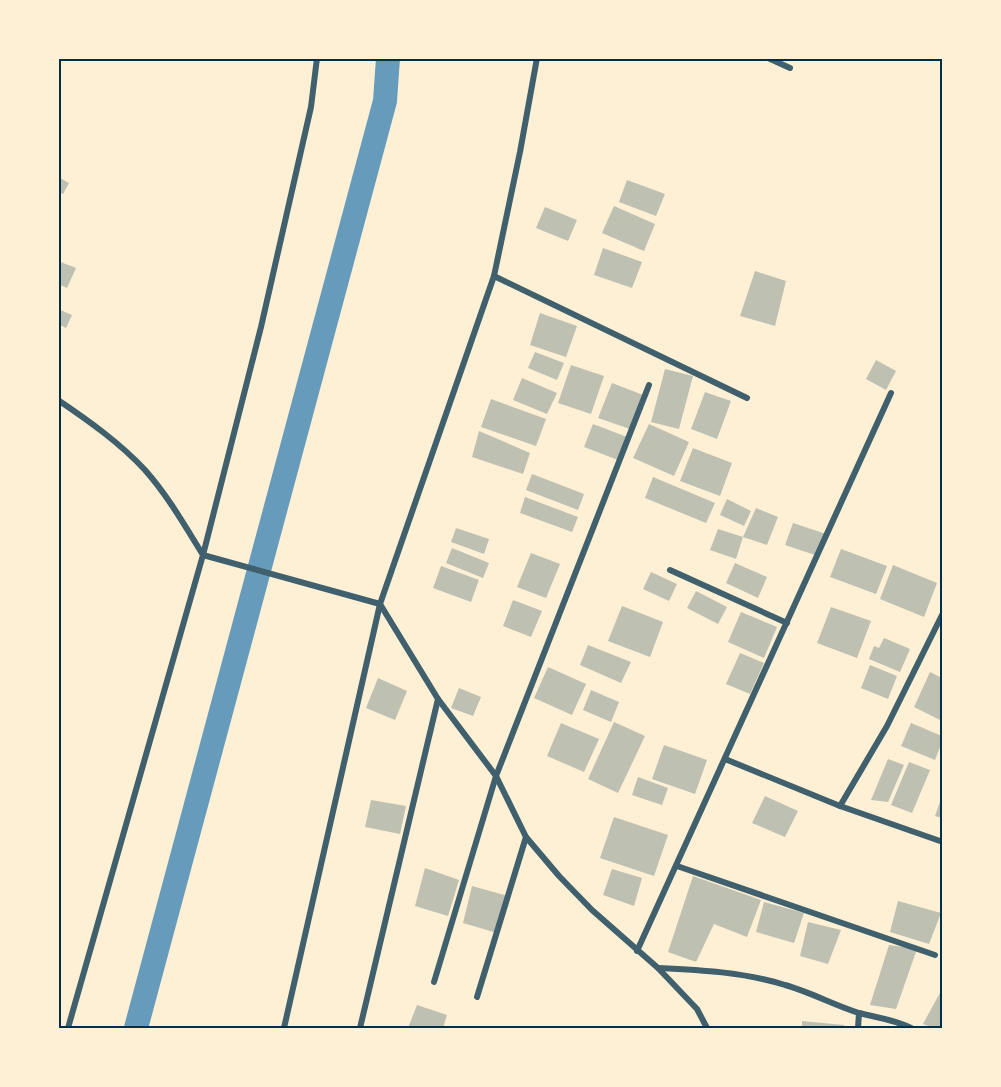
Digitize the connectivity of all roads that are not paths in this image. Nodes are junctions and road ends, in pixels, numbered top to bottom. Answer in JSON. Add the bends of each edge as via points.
{"nodes":[{"id":1,"x":316,"y":58,"type":"edge"},
{"id":2,"x":537,"y":58,"type":"edge"},
{"id":3,"x":768,"y":58,"type":"edge"},
{"id":4,"x":790,"y":68,"type":"dead end"},
{"id":5,"x":494,"y":276,"type":"junction"},
{"id":6,"x":650,"y":385,"type":"dead end"},
{"id":7,"x":891,"y":393,"type":"dead end"},
{"id":8,"x":747,"y":398,"type":"dead end"},
{"id":9,"x":58,"y":400,"type":"edge"},
{"id":10,"x":203,"y":555,"type":"junction"},
{"id":11,"x":670,"y":570,"type":"dead end"},
{"id":12,"x":380,"y":604,"type":"junction"},
{"id":13,"x":942,"y":615,"type":"edge"},
{"id":14,"x":787,"y":623,"type":"junction"},
{"id":15,"x":438,"y":699,"type":"junction"},
{"id":16,"x":725,"y":759,"type":"junction"},
{"id":17,"x":496,"y":776,"type":"junction"},
{"id":18,"x":840,"y":806,"type":"junction"},
{"id":19,"x":526,"y":837,"type":"junction"},
{"id":20,"x":942,"y":841,"type":"edge"},
{"id":21,"x":677,"y":866,"type":"junction"},
{"id":22,"x":638,"y":951,"type":"junction"},
{"id":23,"x":935,"y":956,"type":"dead end"},
{"id":24,"x":657,"y":968,"type":"junction"},
{"id":25,"x":434,"y":982,"type":"dead end"},
{"id":26,"x":477,"y":997,"type":"dead end"},
{"id":27,"x":859,"y":1013,"type":"junction"},
{"id":28,"x":68,"y":1029,"type":"edge"},
{"id":29,"x":284,"y":1029,"type":"edge"},
{"id":30,"x":360,"y":1029,"type":"edge"},
{"id":31,"x":707,"y":1029,"type":"edge"},
{"id":32,"x":858,"y":1029,"type":"edge"},
{"id":33,"x":911,"y":1029,"type":"edge"}],
"edges":[{"from":1,"to":10,"type":"street","via":[[311,107],[261,327]]},
{"from":2,"to":5,"type":"street"},
{"from":3,"to":4,"type":"street"},
{"from":5,"to":8,"type":"street"},
{"from":5,"to":12,"type":"street"},
{"from":6,"to":17,"type":"street"},
{"from":7,"to":14,"type":"street"},
{"from":9,"to":10,"type":"street","via":[[115,441],[146,471]]},
{"from":10,"to":12,"type":"street"},
{"from":10,"to":28,"type":"street"},
{"from":11,"to":14,"type":"street"},
{"from":12,"to":15,"type":"street"},
{"from":12,"to":29,"type":"street"},
{"from":13,"to":18,"type":"street","via":[[887,726]]},
{"from":14,"to":16,"type":"street"},
{"from":15,"to":17,"type":"street"},
{"from":15,"to":30,"type":"street"},
{"from":16,"to":18,"type":"street"},
{"from":16,"to":21,"type":"street"},
{"from":17,"to":19,"type":"street"},
{"from":17,"to":25,"type":"street"},
{"from":18,"to":20,"type":"street"},
{"from":19,"to":22,"type":"street","via":[[584,902]]},
{"from":19,"to":26,"type":"street"},
{"from":21,"to":22,"type":"street"},
{"from":21,"to":23,"type":"street"},
{"from":22,"to":24,"type":"street"},
{"from":24,"to":27,"type":"street","via":[[744,975],[786,985]]},
{"from":24,"to":31,"type":"street","via":[[697,1009]]},
{"from":27,"to":32,"type":"street"},
{"from":27,"to":33,"type":"street","via":[[890,1019]]}]}
